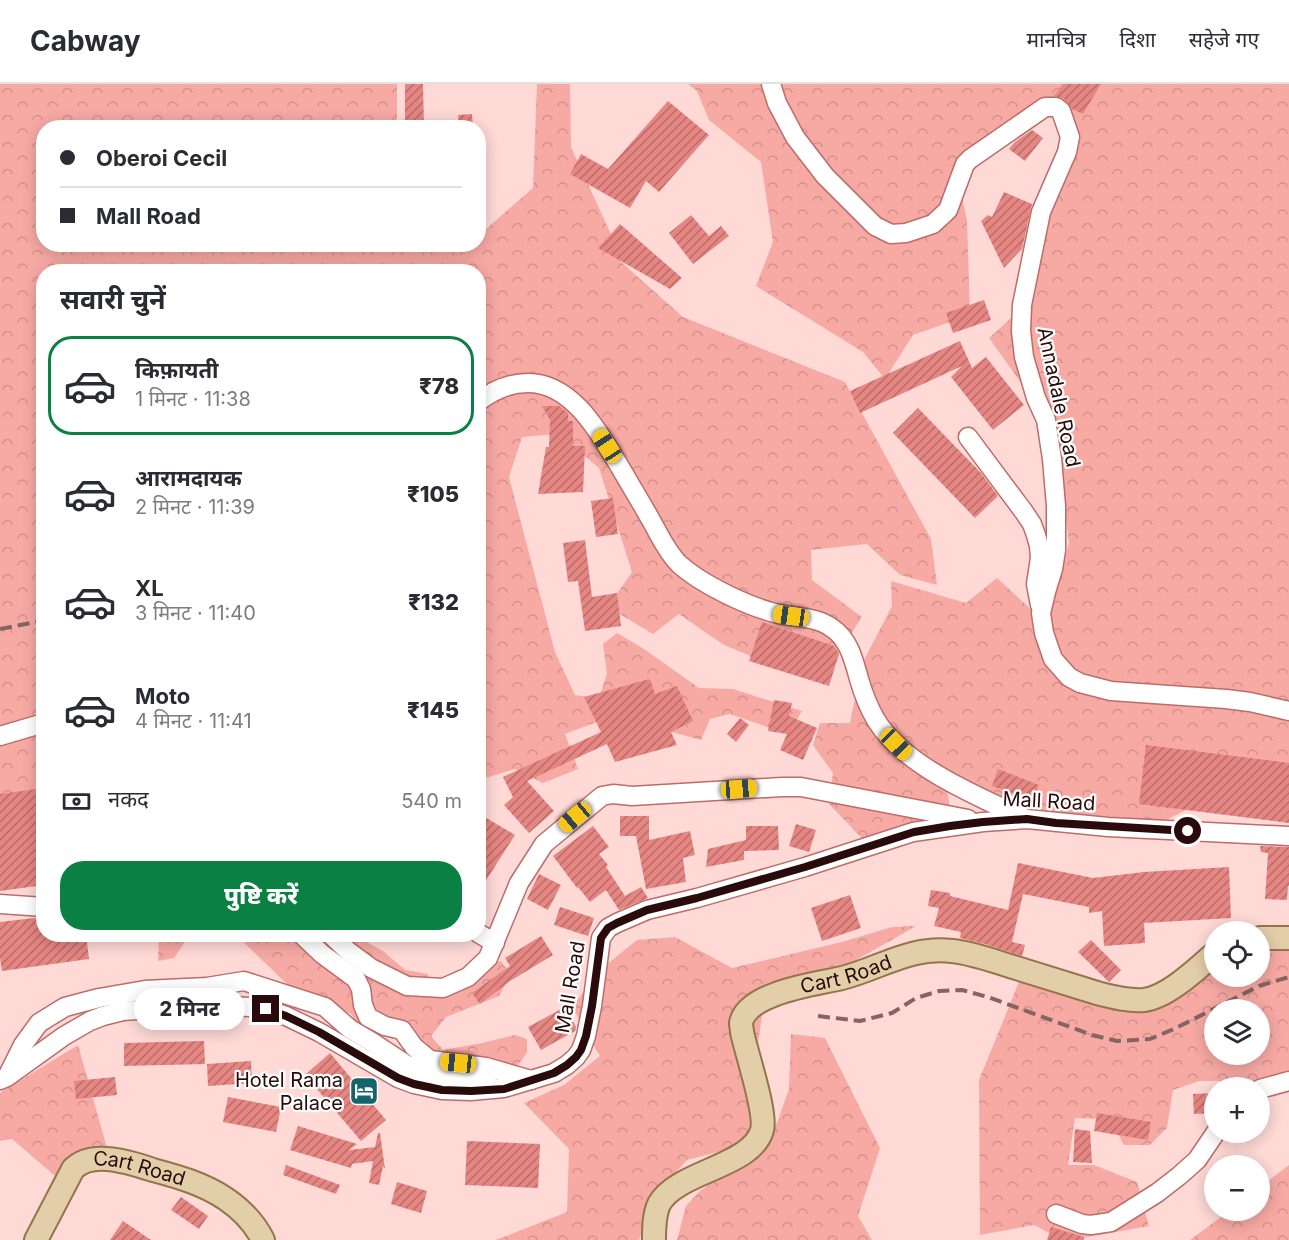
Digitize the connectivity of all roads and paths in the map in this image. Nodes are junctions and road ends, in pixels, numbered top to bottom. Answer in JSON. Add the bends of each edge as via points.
{"nodes":[{"id":1,"x":771,"y":84,"type":"edge"},
{"id":2,"x":486,"y":395,"type":"edge"},
{"id":3,"x":968,"y":437,"type":"dead end"},
{"id":4,"x":1041,"y":613,"type":"junction"},
{"id":5,"x":1289,"y":711,"type":"edge"},
{"id":6,"x":36,"y":725,"type":"edge"},
{"id":7,"x":0,"y":736,"type":"edge"},
{"id":8,"x":1027,"y":819,"type":"junction"},
{"id":9,"x":983,"y":822,"type":"junction"},
{"id":10,"x":1289,"y":836,"type":"edge"},
{"id":11,"x":0,"y":904,"type":"edge"},
{"id":12,"x":36,"y":906,"type":"edge"},
{"id":13,"x":486,"y":938,"type":"edge"},
{"id":14,"x":1270,"y":938,"type":"edge"},
{"id":15,"x":1289,"y":938,"type":"edge"},
{"id":16,"x":309,"y":942,"type":"edge"},
{"id":17,"x":338,"y":942,"type":"edge"},
{"id":18,"x":495,"y":943,"type":"junction"},
{"id":19,"x":1204,"y":962,"type":"edge"},
{"id":20,"x":3,"y":1078,"type":"edge"},
{"id":21,"x":531,"y":1080,"type":"junction"},
{"id":22,"x":1289,"y":1081,"type":"edge"},
{"id":23,"x":1270,"y":1086,"type":"edge"},
{"id":24,"x":504,"y":1089,"type":"junction"},
{"id":25,"x":1209,"y":1143,"type":"edge"},
{"id":26,"x":1056,"y":1214,"type":"dead end"},
{"id":27,"x":36,"y":1240,"type":"edge"},
{"id":28,"x":263,"y":1240,"type":"edge"},
{"id":29,"x":654,"y":1240,"type":"edge"}],
"edges":[{"from":1,"to":4,"type":"street","name":"Annadale Road","via":[[795,136],[825,176],[875,226],[891,234],[933,224],[948,210],[970,159],[1046,107],[1061,111],[1070,142],[1041,212],[1022,305],[1024,357],[1046,420],[1056,506],[1056,550]]},
{"from":2,"to":8,"type":"street","via":[[505,386],[537,383],[574,402],[590,419],[677,561],[702,581],[759,609],[832,627],[848,646],[877,721],[905,754],[973,795]]},
{"from":3,"to":4,"type":"street","via":[[1032,524],[1040,558],[1036,584]]},
{"from":4,"to":5,"type":"street","name":"Annadale Road","via":[[1053,659],[1080,684],[1111,692],[1234,700]]},
{"from":6,"to":7,"type":"street"},
{"from":8,"to":9,"type":"street","name":"Mall Road"},
{"from":8,"to":10,"type":"street","name":"Mall Road"},
{"from":9,"to":18,"type":"street","via":[[801,787],[605,795],[544,844],[519,883]]},
{"from":9,"to":21,"type":"street","name":"Mall Road","via":[[914,832],[805,867],[647,910],[608,928],[601,938],[592,1006],[581,1050],[554,1073]]},
{"from":11,"to":12,"type":"street"},
{"from":13,"to":18,"type":"street"},
{"from":14,"to":15,"type":"main road"},
{"from":16,"to":21,"type":"street","via":[[357,979],[368,1017],[402,1030],[430,1060],[486,1067]]},
{"from":17,"to":18,"type":"street","via":[[370,968],[407,986],[443,988],[468,977],[489,958]]},
{"from":19,"to":29,"type":"main road","name":"Cart Road","via":[[1171,988],[1147,1000],[1097,993],[969,954],[938,950],[906,954],[843,978],[772,996],[750,1009],[741,1022],[761,1107],[762,1130],[738,1156],[665,1196],[656,1214]]},
{"from":20,"to":24,"type":"street","name":"Mall Road","via":[[64,1036],[103,1016],[205,1005],[266,1009],[286,1016],[414,1084],[442,1090]]},
{"from":20,"to":24,"type":"street","via":[[39,1023],[65,1007],[145,990],[244,981],[325,1007],[350,1029],[407,1065]]},
{"from":21,"to":24,"type":"street","name":"Mall Road"},
{"from":22,"to":23,"type":"street"},
{"from":25,"to":26,"type":"street","via":[[1179,1176],[1112,1222],[1082,1224]]},
{"from":27,"to":28,"type":"main road","name":"Cart Road","via":[[73,1169],[82,1161],[106,1159],[198,1183],[242,1212]]}]}
